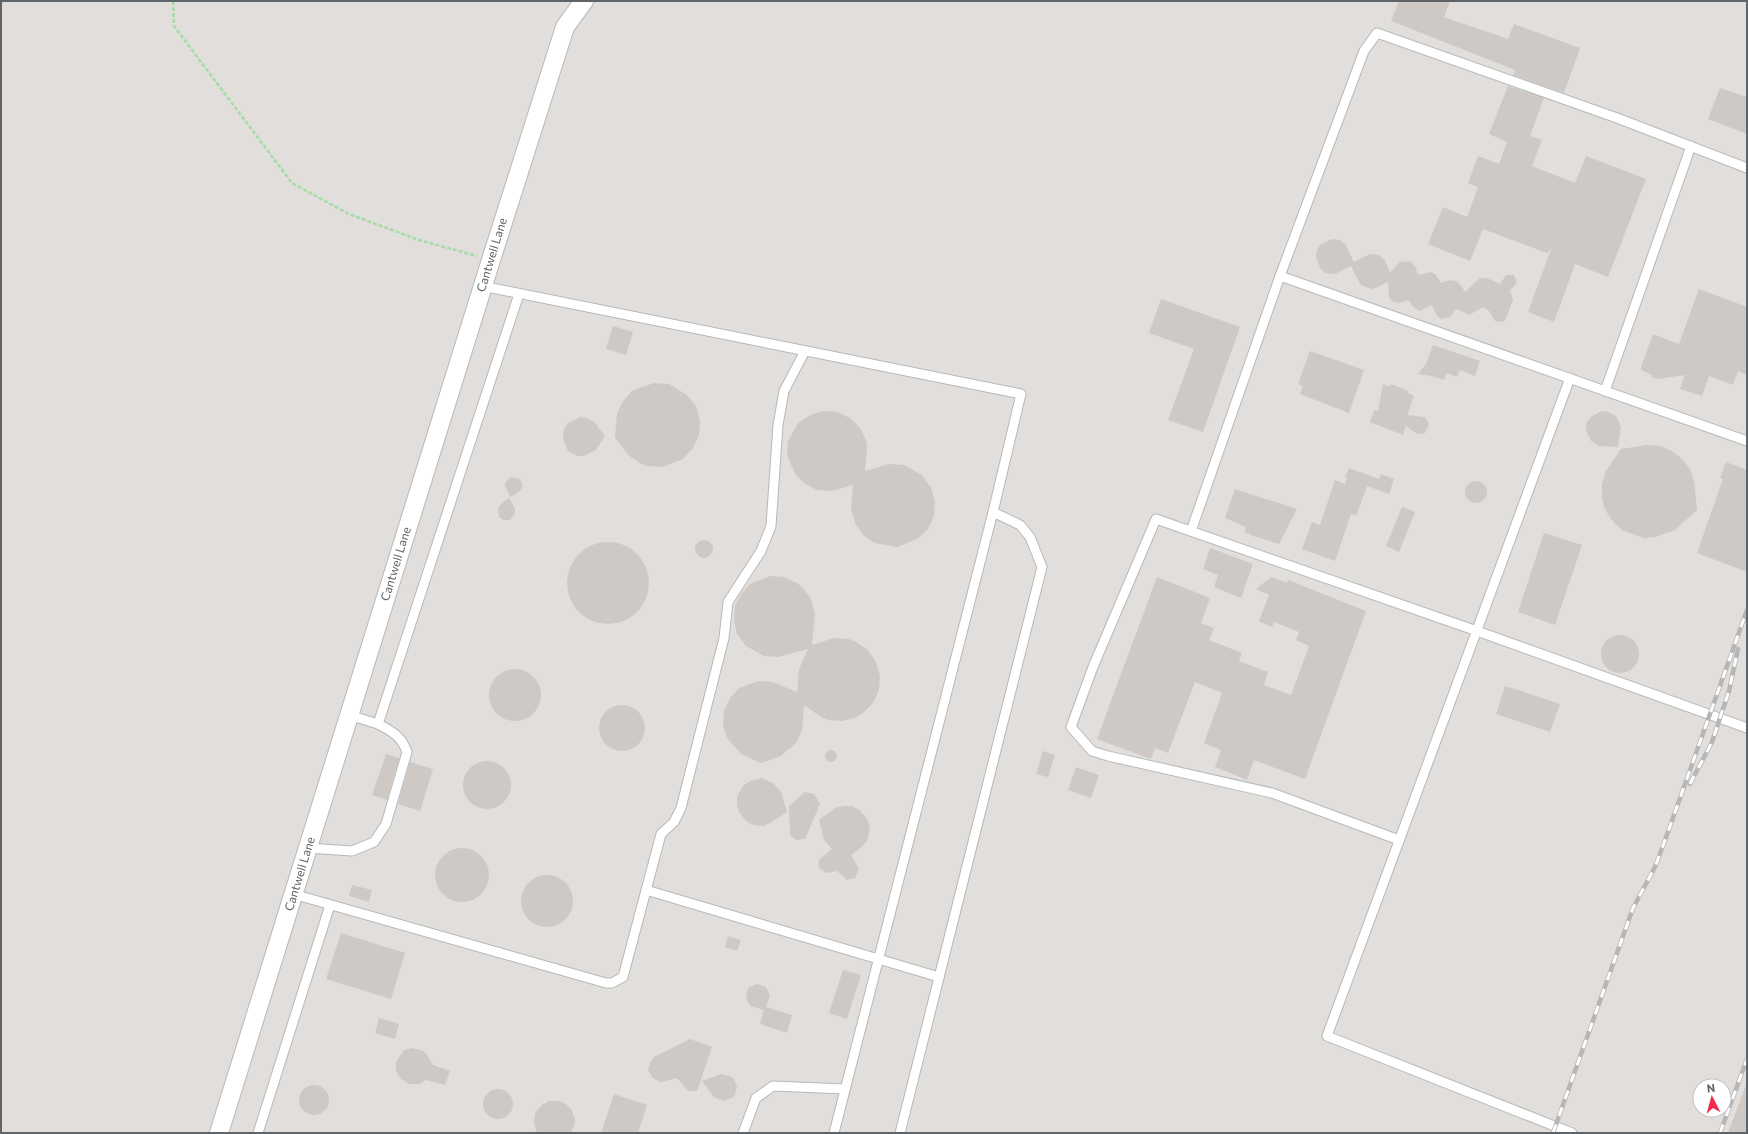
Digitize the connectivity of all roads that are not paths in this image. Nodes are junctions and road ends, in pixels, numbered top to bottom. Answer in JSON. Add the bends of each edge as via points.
{"nodes":[{"id":1,"x":584,"y":1,"type":"edge"},
{"id":2,"x":1691,"y":146,"type":"junction"},
{"id":3,"x":1747,"y":168,"type":"edge"},
{"id":4,"x":1280,"y":276,"type":"junction"},
{"id":5,"x":482,"y":286,"type":"junction"},
{"id":6,"x":519,"y":294,"type":"junction"},
{"id":7,"x":805,"y":351,"type":"junction"},
{"id":8,"x":1570,"y":378,"type":"junction"},
{"id":9,"x":1605,"y":391,"type":"junction"},
{"id":10,"x":1747,"y":441,"type":"edge"},
{"id":11,"x":993,"y":512,"type":"junction"},
{"id":12,"x":1191,"y":531,"type":"junction"},
{"id":13,"x":1477,"y":631,"type":"junction"},
{"id":14,"x":349,"y":715,"type":"junction"},
{"id":15,"x":378,"y":724,"type":"junction"},
{"id":16,"x":1747,"y":728,"type":"edge"},
{"id":17,"x":1399,"y":840,"type":"junction"},
{"id":18,"x":307,"y":848,"type":"junction"},
{"id":19,"x":646,"y":890,"type":"junction"},
{"id":20,"x":293,"y":894,"type":"junction"},
{"id":21,"x":330,"y":905,"type":"junction"},
{"id":22,"x":878,"y":959,"type":"junction"},
{"id":23,"x":939,"y":977,"type":"junction"},
{"id":24,"x":845,"y":1089,"type":"junction"},
{"id":25,"x":219,"y":1133,"type":"edge"},
{"id":26,"x":258,"y":1133,"type":"edge"},
{"id":27,"x":743,"y":1133,"type":"edge"},
{"id":28,"x":834,"y":1133,"type":"edge"},
{"id":29,"x":900,"y":1133,"type":"edge"},
{"id":30,"x":1572,"y":1133,"type":"edge"}],
"edges":[{"from":1,"to":5,"type":"street","name":"Cantwell Lane","via":[[565,27]]},
{"from":2,"to":3,"type":"lane"},
{"from":2,"to":4,"type":"lane","via":[[1377,33],[1364,51]]},
{"from":2,"to":9,"type":"lane"},
{"from":4,"to":8,"type":"lane"},
{"from":4,"to":12,"type":"lane"},
{"from":5,"to":6,"type":"lane"},
{"from":5,"to":14,"type":"street","name":"Cantwell Lane"},
{"from":6,"to":7,"type":"lane"},
{"from":6,"to":15,"type":"lane"},
{"from":7,"to":11,"type":"lane","via":[[1021,394]]},
{"from":7,"to":19,"type":"lane","via":[[784,391],[778,425],[771,526],[761,552],[728,602],[724,638],[681,808],[674,822],[661,834]]},
{"from":8,"to":9,"type":"lane"},
{"from":8,"to":13,"type":"lane"},
{"from":9,"to":10,"type":"lane"},
{"from":11,"to":22,"type":"lane"},
{"from":11,"to":23,"type":"lane","via":[[1020,525],[1030,537],[1042,567]]},
{"from":12,"to":13,"type":"lane"},
{"from":12,"to":17,"type":"lane","via":[[1156,519],[1071,727],[1092,751],[1272,793]]},
{"from":13,"to":16,"type":"lane"},
{"from":13,"to":17,"type":"lane"},
{"from":14,"to":15,"type":"lane"},
{"from":14,"to":18,"type":"street","name":"Cantwell Lane"},
{"from":15,"to":18,"type":"lane","via":[[395,733],[407,752],[386,824],[374,842],[352,851]]},
{"from":17,"to":30,"type":"lane","via":[[1326,1036]]},
{"from":18,"to":20,"type":"street","name":"Cantwell Lane"},
{"from":19,"to":21,"type":"lane","via":[[623,977],[612,983]]},
{"from":19,"to":22,"type":"lane"},
{"from":20,"to":21,"type":"lane"},
{"from":20,"to":25,"type":"street","name":"Cantwell Lane"},
{"from":21,"to":26,"type":"lane"},
{"from":22,"to":23,"type":"lane"},
{"from":22,"to":24,"type":"lane"},
{"from":23,"to":29,"type":"lane"},
{"from":24,"to":27,"type":"lane","via":[[773,1086],[756,1098]]},
{"from":24,"to":28,"type":"lane"}]}
